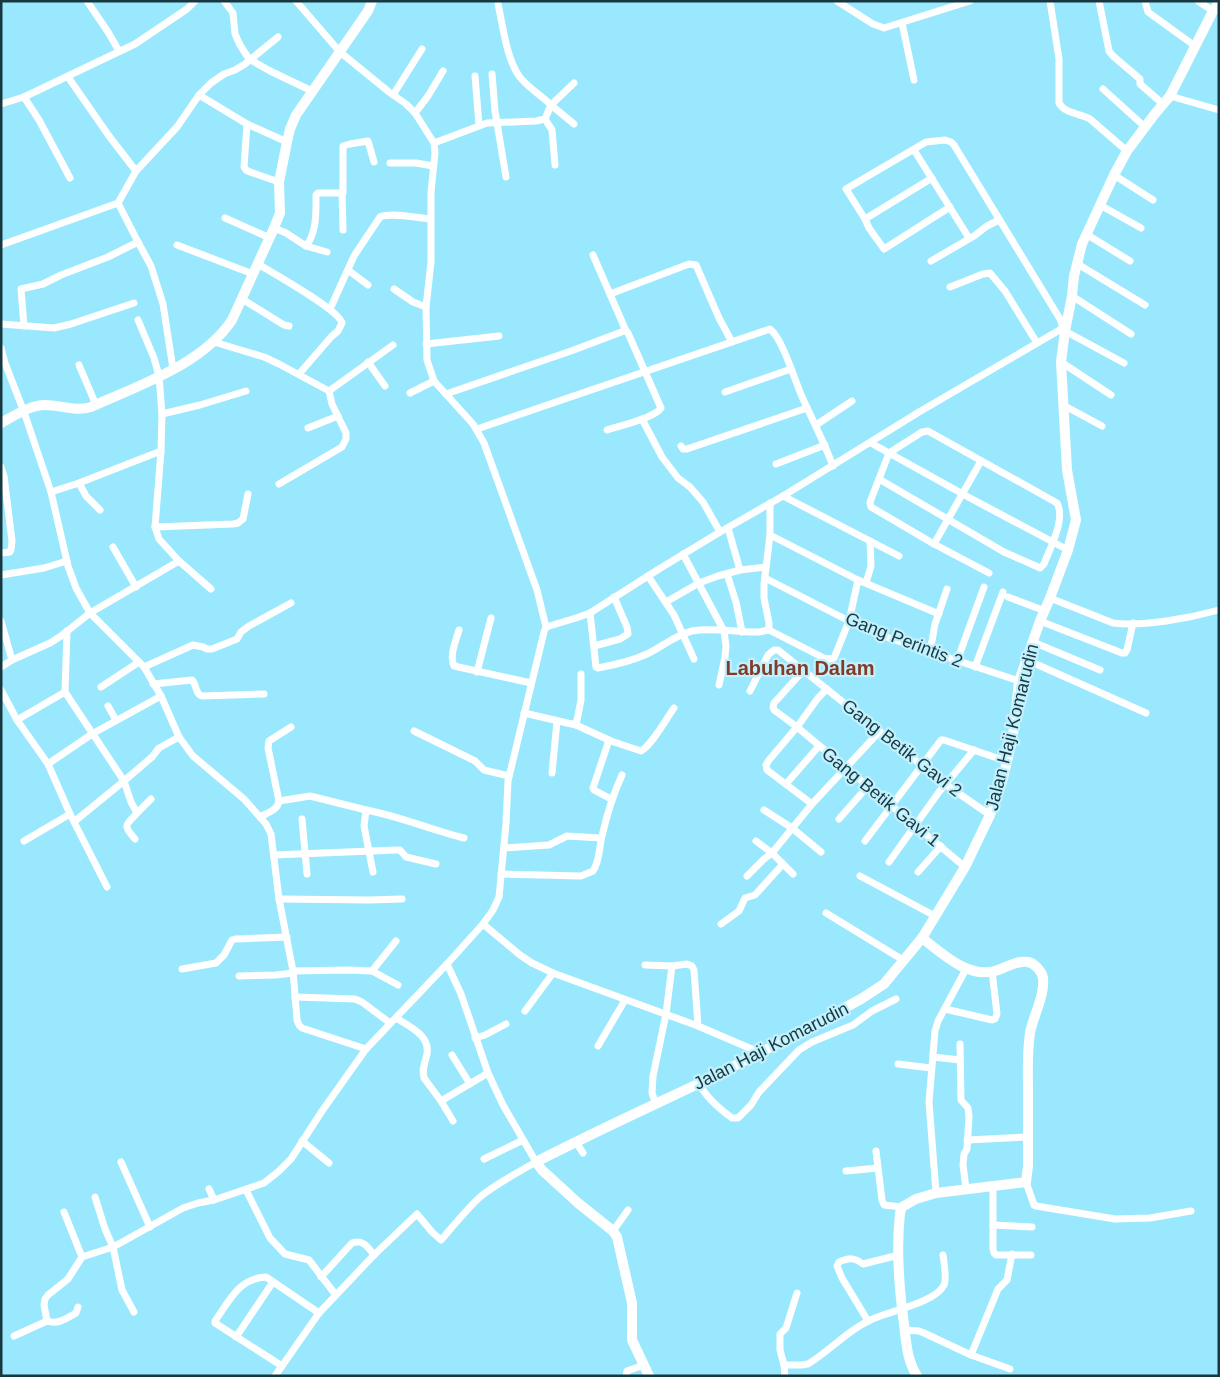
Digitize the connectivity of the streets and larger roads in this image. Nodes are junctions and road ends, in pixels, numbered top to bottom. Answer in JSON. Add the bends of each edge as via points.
{"nodes":[{"id":1,"x":87,"y":1,"type":"edge"},
{"id":2,"x":196,"y":1,"type":"edge"},
{"id":3,"x":224,"y":1,"type":"edge"},
{"id":4,"x":296,"y":1,"type":"edge"},
{"id":5,"x":837,"y":1,"type":"edge"},
{"id":6,"x":970,"y":1,"type":"edge"},
{"id":7,"x":1050,"y":1,"type":"edge"},
{"id":8,"x":1099,"y":1,"type":"edge"},
{"id":9,"x":1145,"y":1,"type":"edge"},
{"id":10,"x":1198,"y":1,"type":"edge"},
{"id":11,"x":368,"y":3,"type":"edge"},
{"id":12,"x":498,"y":4,"type":"dead end"},
{"id":13,"x":1216,"y":6,"type":"edge"},
{"id":14,"x":902,"y":23,"type":"junction"},
{"id":15,"x":278,"y":36,"type":"dead end"},
{"id":16,"x":1195,"y":46,"type":"junction"},
{"id":17,"x":422,"y":49,"type":"dead end"},
{"id":18,"x":119,"y":51,"type":"junction"},
{"id":19,"x":340,"y":52,"type":"junction"},
{"id":20,"x":249,"y":60,"type":"junction"},
{"id":21,"x":443,"y":70,"type":"dead end"},
{"id":22,"x":492,"y":74,"type":"dead end"},
{"id":23,"x":475,"y":76,"type":"dead end"},
{"id":24,"x":68,"y":77,"type":"junction"},
{"id":25,"x":914,"y":80,"type":"dead end"},
{"id":26,"x":574,"y":83,"type":"dead end"},
{"id":27,"x":1103,"y":89,"type":"dead end"},
{"id":28,"x":312,"y":91,"type":"junction"},
{"id":29,"x":199,"y":95,"type":"junction"},
{"id":30,"x":394,"y":95,"type":"junction"},
{"id":31,"x":1170,"y":96,"type":"junction"},
{"id":32,"x":24,"y":97,"type":"junction"},
{"id":33,"x":1,"y":104,"type":"edge"},
{"id":34,"x":1163,"y":104,"type":"junction"},
{"id":35,"x":551,"y":106,"type":"junction"},
{"id":36,"x":1219,"y":110,"type":"edge"},
{"id":37,"x":415,"y":113,"type":"junction"},
{"id":38,"x":545,"y":119,"type":"junction"},
{"id":39,"x":497,"y":122,"type":"junction"},
{"id":40,"x":247,"y":124,"type":"junction"},
{"id":41,"x":574,"y":124,"type":"dead end"},
{"id":42,"x":479,"y":125,"type":"junction"},
{"id":43,"x":1145,"y":127,"type":"junction"},
{"id":44,"x":286,"y":142,"type":"junction"},
{"id":45,"x":434,"y":143,"type":"junction"},
{"id":46,"x":914,"y":150,"type":"junction"},
{"id":47,"x":1127,"y":151,"type":"junction"},
{"id":48,"x":374,"y":162,"type":"dead end"},
{"id":49,"x":390,"y":163,"type":"dead end"},
{"id":50,"x":556,"y":165,"type":"dead end"},
{"id":51,"x":434,"y":166,"type":"junction"},
{"id":52,"x":136,"y":170,"type":"junction"},
{"id":53,"x":1114,"y":175,"type":"junction"},
{"id":54,"x":506,"y":177,"type":"dead end"},
{"id":55,"x":70,"y":178,"type":"dead end"},
{"id":56,"x":932,"y":178,"type":"junction"},
{"id":57,"x":279,"y":182,"type":"junction"},
{"id":58,"x":342,"y":193,"type":"junction"},
{"id":59,"x":1153,"y":200,"type":"dead end"},
{"id":60,"x":118,"y":203,"type":"junction"},
{"id":61,"x":1100,"y":205,"type":"junction"},
{"id":62,"x":950,"y":207,"type":"junction"},
{"id":63,"x":226,"y":218,"type":"dead end"},
{"id":64,"x":431,"y":219,"type":"junction"},
{"id":65,"x":865,"y":220,"type":"junction"},
{"id":66,"x":999,"y":220,"type":"junction"},
{"id":67,"x":274,"y":228,"type":"junction"},
{"id":68,"x":1141,"y":228,"type":"dead end"},
{"id":69,"x":343,"y":230,"type":"dead end"},
{"id":70,"x":1086,"y":234,"type":"junction"},
{"id":71,"x":270,"y":238,"type":"junction"},
{"id":72,"x":970,"y":238,"type":"junction"},
{"id":73,"x":138,"y":242,"type":"junction"},
{"id":74,"x":1,"y":245,"type":"edge"},
{"id":75,"x":177,"y":245,"type":"dead end"},
{"id":76,"x":306,"y":246,"type":"junction"},
{"id":77,"x":327,"y":252,"type":"dead end"},
{"id":78,"x":593,"y":255,"type":"dead end"},
{"id":79,"x":931,"y":261,"type":"dead end"},
{"id":80,"x":1130,"y":261,"type":"dead end"},
{"id":81,"x":1076,"y":263,"type":"junction"},
{"id":82,"x":258,"y":264,"type":"junction"},
{"id":83,"x":348,"y":270,"type":"junction"},
{"id":84,"x":253,"y":274,"type":"junction"},
{"id":85,"x":368,"y":285,"type":"dead end"},
{"id":86,"x":950,"y":288,"type":"dead end"},
{"id":87,"x":394,"y":289,"type":"dead end"},
{"id":88,"x":610,"y":294,"type":"junction"},
{"id":89,"x":1072,"y":296,"type":"junction"},
{"id":90,"x":242,"y":299,"type":"junction"},
{"id":91,"x":134,"y":303,"type":"dead end"},
{"id":92,"x":1145,"y":305,"type":"dead end"},
{"id":93,"x":426,"y":307,"type":"junction"},
{"id":94,"x":330,"y":309,"type":"junction"},
{"id":95,"x":138,"y":320,"type":"dead end"},
{"id":96,"x":1,"y":324,"type":"edge"},
{"id":97,"x":24,"y":326,"type":"junction"},
{"id":98,"x":289,"y":326,"type":"dead end"},
{"id":99,"x":1064,"y":329,"type":"junction"},
{"id":100,"x":626,"y":331,"type":"junction"},
{"id":101,"x":1131,"y":334,"type":"dead end"},
{"id":102,"x":498,"y":336,"type":"dead end"},
{"id":103,"x":214,"y":342,"type":"junction"},
{"id":104,"x":732,"y":342,"type":"junction"},
{"id":105,"x":1038,"y":343,"type":"junction"},
{"id":106,"x":426,"y":344,"type":"junction"},
{"id":107,"x":393,"y":345,"type":"dead end"},
{"id":108,"x":1,"y":348,"type":"edge"},
{"id":109,"x":368,"y":362,"type":"junction"},
{"id":110,"x":1061,"y":362,"type":"junction"},
{"id":111,"x":1124,"y":363,"type":"dead end"},
{"id":112,"x":79,"y":365,"type":"dead end"},
{"id":113,"x":173,"y":369,"type":"junction"},
{"id":114,"x":791,"y":369,"type":"junction"},
{"id":115,"x":646,"y":372,"type":"junction"},
{"id":116,"x":299,"y":374,"type":"junction"},
{"id":117,"x":159,"y":376,"type":"junction"},
{"id":118,"x":434,"y":382,"type":"junction"},
{"id":119,"x":385,"y":386,"type":"dead end"},
{"id":120,"x":329,"y":390,"type":"junction"},
{"id":121,"x":246,"y":391,"type":"dead end"},
{"id":122,"x":410,"y":392,"type":"dead end"},
{"id":123,"x":725,"y":392,"type":"dead end"},
{"id":124,"x":446,"y":394,"type":"junction"},
{"id":125,"x":1111,"y":395,"type":"dead end"},
{"id":126,"x":852,"y":401,"type":"dead end"},
{"id":127,"x":96,"y":405,"type":"junction"},
{"id":128,"x":1063,"y":405,"type":"junction"},
{"id":129,"x":807,"y":408,"type":"junction"},
{"id":130,"x":24,"y":412,"type":"junction"},
{"id":131,"x":162,"y":414,"type":"junction"},
{"id":132,"x":338,"y":416,"type":"junction"},
{"id":133,"x":642,"y":419,"type":"junction"},
{"id":134,"x":1,"y":423,"type":"edge"},
{"id":135,"x":816,"y":425,"type":"junction"},
{"id":136,"x":1102,"y":426,"type":"dead end"},
{"id":137,"x":308,"y":428,"type":"dead end"},
{"id":138,"x":477,"y":429,"type":"junction"},
{"id":139,"x":607,"y":430,"type":"dead end"},
{"id":140,"x":871,"y":442,"type":"junction"},
{"id":141,"x":825,"y":445,"type":"junction"},
{"id":142,"x":682,"y":446,"type":"dead end"},
{"id":143,"x":161,"y":451,"type":"junction"},
{"id":144,"x":889,"y":453,"type":"junction"},
{"id":145,"x":981,"y":461,"type":"junction"},
{"id":146,"x":776,"y":464,"type":"dead end"},
{"id":147,"x":833,"y":466,"type":"junction"},
{"id":148,"x":1,"y":467,"type":"edge"},
{"id":149,"x":879,"y":479,"type":"junction"},
{"id":150,"x":79,"y":483,"type":"junction"},
{"id":151,"x":279,"y":484,"type":"dead end"},
{"id":152,"x":51,"y":492,"type":"junction"},
{"id":153,"x":248,"y":494,"type":"dead end"},
{"id":154,"x":962,"y":494,"type":"junction"},
{"id":155,"x":783,"y":496,"type":"junction"},
{"id":156,"x":770,"y":503,"type":"junction"},
{"id":157,"x":100,"y":510,"type":"dead end"},
{"id":158,"x":947,"y":519,"type":"junction"},
{"id":159,"x":155,"y":527,"type":"junction"},
{"id":160,"x":728,"y":528,"type":"junction"},
{"id":161,"x":720,"y":532,"type":"junction"},
{"id":162,"x":770,"y":535,"type":"junction"},
{"id":163,"x":870,"y":541,"type":"junction"},
{"id":164,"x":1052,"y":542,"type":"junction"},
{"id":165,"x":934,"y":544,"type":"junction"},
{"id":166,"x":113,"y":547,"type":"dead end"},
{"id":167,"x":1068,"y":550,"type":"junction"},
{"id":168,"x":1,"y":554,"type":"edge"},
{"id":169,"x":683,"y":554,"type":"junction"},
{"id":170,"x":899,"y":556,"type":"dead end"},
{"id":171,"x":179,"y":561,"type":"junction"},
{"id":172,"x":67,"y":562,"type":"junction"},
{"id":173,"x":766,"y":567,"type":"junction"},
{"id":174,"x":740,"y":570,"type":"junction"},
{"id":175,"x":989,"y":573,"type":"dead end"},
{"id":176,"x":727,"y":574,"type":"junction"},
{"id":177,"x":1,"y":575,"type":"edge"},
{"id":178,"x":648,"y":576,"type":"junction"},
{"id":179,"x":765,"y":578,"type":"junction"},
{"id":180,"x":858,"y":580,"type":"junction"},
{"id":181,"x":699,"y":583,"type":"junction"},
{"id":182,"x":866,"y":583,"type":"junction"},
{"id":183,"x":136,"y":587,"type":"junction"},
{"id":184,"x":984,"y":587,"type":"dead end"},
{"id":185,"x":211,"y":589,"type":"dead end"},
{"id":186,"x":947,"y":589,"type":"dead end"},
{"id":187,"x":614,"y":597,"type":"junction"},
{"id":188,"x":1050,"y":598,"type":"junction"},
{"id":189,"x":666,"y":602,"type":"junction"},
{"id":190,"x":291,"y":603,"type":"dead end"},
{"id":191,"x":1219,"y":610,"type":"edge"},
{"id":192,"x":1045,"y":611,"type":"junction"},
{"id":193,"x":90,"y":613,"type":"junction"},
{"id":194,"x":590,"y":613,"type":"junction"},
{"id":195,"x":939,"y":614,"type":"junction"},
{"id":196,"x":490,"y":618,"type":"dead end"},
{"id":197,"x":1,"y":621,"type":"edge"},
{"id":198,"x":1040,"y":621,"type":"junction"},
{"id":199,"x":849,"y":622,"type":"junction"},
{"id":200,"x":1132,"y":624,"type":"junction"},
{"id":201,"x":546,"y":627,"type":"junction"},
{"id":202,"x":459,"y":630,"type":"dead end"},
{"id":203,"x":724,"y":630,"type":"junction"},
{"id":204,"x":769,"y":630,"type":"junction"},
{"id":205,"x":67,"y":631,"type":"junction"},
{"id":206,"x":742,"y":632,"type":"junction"},
{"id":207,"x":683,"y":634,"type":"junction"},
{"id":208,"x":1033,"y":642,"type":"junction"},
{"id":209,"x":594,"y":646,"type":"junction"},
{"id":210,"x":930,"y":652,"type":"junction"},
{"id":211,"x":694,"y":659,"type":"dead end"},
{"id":212,"x":12,"y":660,"type":"junction"},
{"id":213,"x":1027,"y":660,"type":"junction"},
{"id":214,"x":957,"y":661,"type":"junction"},
{"id":215,"x":142,"y":664,"type":"junction"},
{"id":216,"x":1,"y":667,"type":"edge"},
{"id":217,"x":975,"y":667,"type":"junction"},
{"id":218,"x":1100,"y":670,"type":"dead end"},
{"id":219,"x":803,"y":671,"type":"junction"},
{"id":220,"x":477,"y":672,"type":"junction"},
{"id":221,"x":581,"y":674,"type":"dead end"},
{"id":222,"x":1020,"y":682,"type":"junction"},
{"id":223,"x":531,"y":683,"type":"junction"},
{"id":224,"x":153,"y":684,"type":"junction"},
{"id":225,"x":719,"y":685,"type":"dead end"},
{"id":226,"x":101,"y":687,"type":"dead end"},
{"id":227,"x":828,"y":689,"type":"junction"},
{"id":228,"x":1,"y":690,"type":"edge"},
{"id":229,"x":750,"y":691,"type":"dead end"},
{"id":230,"x":65,"y":692,"type":"junction"},
{"id":231,"x":264,"y":694,"type":"dead end"},
{"id":232,"x":161,"y":696,"type":"junction"},
{"id":233,"x":108,"y":706,"type":"dead end"},
{"id":234,"x":674,"y":708,"type":"dead end"},
{"id":235,"x":524,"y":713,"type":"junction"},
{"id":236,"x":1146,"y":713,"type":"dead end"},
{"id":237,"x":17,"y":720,"type":"junction"},
{"id":238,"x":116,"y":720,"type":"junction"},
{"id":239,"x":558,"y":721,"type":"junction"},
{"id":240,"x":576,"y":725,"type":"junction"},
{"id":241,"x":291,"y":727,"type":"dead end"},
{"id":242,"x":797,"y":727,"type":"junction"},
{"id":243,"x":414,"y":731,"type":"dead end"},
{"id":244,"x":880,"y":731,"type":"junction"},
{"id":245,"x":92,"y":734,"type":"junction"},
{"id":246,"x":179,"y":737,"type":"junction"},
{"id":247,"x":608,"y":740,"type":"junction"},
{"id":248,"x":819,"y":746,"type":"junction"},
{"id":249,"x":974,"y":750,"type":"junction"},
{"id":250,"x":1006,"y":762,"type":"junction"},
{"id":251,"x":48,"y":764,"type":"junction"},
{"id":252,"x":922,"y":765,"type":"junction"},
{"id":253,"x":846,"y":768,"type":"junction"},
{"id":254,"x":552,"y":773,"type":"dead end"},
{"id":255,"x":622,"y":775,"type":"dead end"},
{"id":256,"x":509,"y":776,"type":"junction"},
{"id":257,"x":124,"y":782,"type":"junction"},
{"id":258,"x":786,"y":784,"type":"junction"},
{"id":259,"x":945,"y":784,"type":"junction"},
{"id":260,"x":868,"y":786,"type":"junction"},
{"id":261,"x":151,"y":799,"type":"dead end"},
{"id":262,"x":611,"y":799,"type":"junction"},
{"id":263,"x":279,"y":801,"type":"junction"},
{"id":264,"x":812,"y":804,"type":"junction"},
{"id":265,"x":891,"y":805,"type":"junction"},
{"id":266,"x":366,"y":810,"type":"junction"},
{"id":267,"x":764,"y":810,"type":"dead end"},
{"id":268,"x":136,"y":813,"type":"junction"},
{"id":269,"x":70,"y":814,"type":"junction"},
{"id":270,"x":990,"y":815,"type":"junction"},
{"id":271,"x":260,"y":817,"type":"junction"},
{"id":272,"x":302,"y":819,"type":"dead end"},
{"id":273,"x":839,"y":820,"type":"dead end"},
{"id":274,"x":75,"y":821,"type":"junction"},
{"id":275,"x":916,"y":825,"type":"junction"},
{"id":276,"x":792,"y":828,"type":"junction"},
{"id":277,"x":464,"y":838,"type":"dead end"},
{"id":278,"x":601,"y":838,"type":"junction"},
{"id":279,"x":135,"y":839,"type":"dead end"},
{"id":280,"x":24,"y":841,"type":"dead end"},
{"id":281,"x":756,"y":841,"type":"dead end"},
{"id":282,"x":865,"y":841,"type":"dead end"},
{"id":283,"x":941,"y":846,"type":"junction"},
{"id":284,"x":504,"y":848,"type":"junction"},
{"id":285,"x":369,"y":851,"type":"junction"},
{"id":286,"x":821,"y":852,"type":"dead end"},
{"id":287,"x":305,"y":854,"type":"junction"},
{"id":288,"x":772,"y":854,"type":"junction"},
{"id":289,"x":274,"y":855,"type":"junction"},
{"id":290,"x":889,"y":862,"type":"dead end"},
{"id":291,"x":436,"y":864,"type":"dead end"},
{"id":292,"x":783,"y":864,"type":"junction"},
{"id":293,"x":965,"y":866,"type":"junction"},
{"id":294,"x":372,"y":872,"type":"dead end"},
{"id":295,"x":918,"y":872,"type":"dead end"},
{"id":296,"x":308,"y":874,"type":"dead end"},
{"id":297,"x":501,"y":874,"type":"junction"},
{"id":298,"x":794,"y":874,"type":"dead end"},
{"id":299,"x":748,"y":876,"type":"dead end"},
{"id":300,"x":860,"y":876,"type":"dead end"},
{"id":301,"x":107,"y":887,"type":"dead end"},
{"id":302,"x":279,"y":899,"type":"junction"},
{"id":303,"x":402,"y":899,"type":"dead end"},
{"id":304,"x":826,"y":913,"type":"dead end"},
{"id":305,"x":935,"y":916,"type":"junction"},
{"id":306,"x":483,"y":924,"type":"junction"},
{"id":307,"x":720,"y":924,"type":"dead end"},
{"id":308,"x":287,"y":937,"type":"junction"},
{"id":309,"x":922,"y":938,"type":"junction"},
{"id":310,"x":396,"y":941,"type":"dead end"},
{"id":311,"x":904,"y":960,"type":"junction"},
{"id":312,"x":447,"y":964,"type":"junction"},
{"id":313,"x":645,"y":965,"type":"dead end"},
{"id":314,"x":672,"y":966,"type":"junction"},
{"id":315,"x":961,"y":966,"type":"junction"},
{"id":316,"x":182,"y":969,"type":"dead end"},
{"id":317,"x":372,"y":971,"type":"junction"},
{"id":318,"x":293,"y":972,"type":"junction"},
{"id":319,"x":992,"y":972,"type":"junction"},
{"id":320,"x":553,"y":973,"type":"junction"},
{"id":321,"x":239,"y":976,"type":"dead end"},
{"id":322,"x":398,"y":985,"type":"dead end"},
{"id":323,"x":295,"y":997,"type":"junction"},
{"id":324,"x":896,"y":998,"type":"dead end"},
{"id":325,"x":626,"y":1000,"type":"junction"},
{"id":326,"x":945,"y":1008,"type":"junction"},
{"id":327,"x":525,"y":1011,"type":"dead end"},
{"id":328,"x":666,"y":1014,"type":"junction"},
{"id":329,"x":393,"y":1021,"type":"junction"},
{"id":330,"x":506,"y":1024,"type":"dead end"},
{"id":331,"x":698,"y":1026,"type":"junction"},
{"id":332,"x":475,"y":1038,"type":"junction"},
{"id":333,"x":960,"y":1044,"type":"dead end"},
{"id":334,"x":598,"y":1046,"type":"dead end"},
{"id":335,"x":366,"y":1049,"type":"junction"},
{"id":336,"x":761,"y":1053,"type":"junction"},
{"id":337,"x":452,"y":1055,"type":"dead end"},
{"id":338,"x":932,"y":1057,"type":"junction"},
{"id":339,"x":960,"y":1060,"type":"junction"},
{"id":340,"x":898,"y":1064,"type":"dead end"},
{"id":341,"x":931,"y":1068,"type":"junction"},
{"id":342,"x":488,"y":1073,"type":"junction"},
{"id":343,"x":470,"y":1084,"type":"junction"},
{"id":344,"x":700,"y":1086,"type":"junction"},
{"id":345,"x":441,"y":1101,"type":"junction"},
{"id":346,"x":656,"y":1104,"type":"junction"},
{"id":347,"x":454,"y":1121,"type":"dead end"},
{"id":348,"x":1028,"y":1137,"type":"junction"},
{"id":349,"x":523,"y":1140,"type":"junction"},
{"id":350,"x":967,"y":1140,"type":"junction"},
{"id":351,"x":302,"y":1141,"type":"junction"},
{"id":352,"x":876,"y":1151,"type":"dead end"},
{"id":353,"x":484,"y":1159,"type":"dead end"},
{"id":354,"x":121,"y":1162,"type":"dead end"},
{"id":355,"x":329,"y":1163,"type":"dead end"},
{"id":356,"x":539,"y":1166,"type":"junction"},
{"id":357,"x":878,"y":1168,"type":"junction"},
{"id":358,"x":846,"y":1172,"type":"dead end"},
{"id":359,"x":1026,"y":1182,"type":"junction"},
{"id":360,"x":993,"y":1186,"type":"junction"},
{"id":361,"x":209,"y":1189,"type":"dead end"},
{"id":362,"x":966,"y":1189,"type":"junction"},
{"id":363,"x":246,"y":1190,"type":"junction"},
{"id":364,"x":936,"y":1192,"type":"junction"},
{"id":365,"x":95,"y":1197,"type":"dead end"},
{"id":366,"x":214,"y":1200,"type":"junction"},
{"id":367,"x":902,"y":1207,"type":"junction"},
{"id":368,"x":628,"y":1210,"type":"dead end"},
{"id":369,"x":1191,"y":1211,"type":"dead end"},
{"id":370,"x":64,"y":1212,"type":"dead end"},
{"id":371,"x":993,"y":1225,"type":"junction"},
{"id":372,"x":150,"y":1227,"type":"junction"},
{"id":373,"x":1032,"y":1227,"type":"dead end"},
{"id":374,"x":614,"y":1231,"type":"junction"},
{"id":375,"x":113,"y":1247,"type":"junction"},
{"id":376,"x":374,"y":1254,"type":"junction"},
{"id":377,"x":1012,"y":1254,"type":"junction"},
{"id":378,"x":899,"y":1255,"type":"junction"},
{"id":379,"x":943,"y":1255,"type":"dead end"},
{"id":380,"x":1031,"y":1255,"type":"dead end"},
{"id":381,"x":82,"y":1257,"type":"junction"},
{"id":382,"x":321,"y":1277,"type":"junction"},
{"id":383,"x":273,"y":1282,"type":"junction"},
{"id":384,"x":797,"y":1293,"type":"dead end"},
{"id":385,"x":335,"y":1294,"type":"junction"},
{"id":386,"x":78,"y":1307,"type":"dead end"},
{"id":387,"x":902,"y":1309,"type":"junction"},
{"id":388,"x":134,"y":1312,"type":"dead end"},
{"id":389,"x":318,"y":1313,"type":"junction"},
{"id":390,"x":47,"y":1321,"type":"junction"},
{"id":391,"x":868,"y":1321,"type":"junction"},
{"id":392,"x":905,"y":1330,"type":"junction"},
{"id":393,"x":14,"y":1336,"type":"dead end"},
{"id":394,"x":236,"y":1337,"type":"junction"},
{"id":395,"x":971,"y":1355,"type":"junction"},
{"id":396,"x":644,"y":1365,"type":"junction"},
{"id":397,"x":282,"y":1366,"type":"junction"},
{"id":398,"x":784,"y":1366,"type":"junction"},
{"id":399,"x":1010,"y":1369,"type":"dead end"},
{"id":400,"x":275,"y":1376,"type":"edge"},
{"id":401,"x":626,"y":1376,"type":"edge"},
{"id":402,"x":649,"y":1376,"type":"edge"},
{"id":403,"x":785,"y":1376,"type":"edge"},
{"id":404,"x":917,"y":1376,"type":"edge"}],
"edges":[{"from":1,"to":18,"type":"street"},
{"from":2,"to":18,"type":"street","via":[[135,44]]},
{"from":3,"to":20,"type":"street","via":[[233,13],[235,34]]},
{"from":4,"to":19,"type":"street"},
{"from":5,"to":14,"type":"street","via":[[884,28]]},
{"from":6,"to":14,"type":"street"},
{"from":7,"to":47,"type":"street","via":[[1059,59],[1059,103],[1068,111],[1090,119]]},
{"from":8,"to":34,"type":"street","via":[[1109,51]]},
{"from":9,"to":16,"type":"street","via":[[1148,12]]},
{"from":10,"to":13,"type":"street"},
{"from":11,"to":19,"type":"street"},
{"from":12,"to":35,"type":"street","via":[[507,47],[518,74]]},
{"from":13,"to":16,"type":"street","name":"Jalan Haji Komarudin"},
{"from":14,"to":25,"type":"street"},
{"from":15,"to":20,"type":"street"},
{"from":16,"to":31,"type":"street","name":"Jalan Haji Komarudin"},
{"from":17,"to":30,"type":"street"},
{"from":18,"to":24,"type":"street"},
{"from":19,"to":28,"type":"street"},
{"from":19,"to":30,"type":"street"},
{"from":20,"to":28,"type":"street"},
{"from":20,"to":29,"type":"street","via":[[220,76]]},
{"from":21,"to":37,"type":"street"},
{"from":22,"to":39,"type":"street"},
{"from":23,"to":42,"type":"street"},
{"from":24,"to":32,"type":"street"},
{"from":24,"to":52,"type":"street"},
{"from":26,"to":35,"type":"street"},
{"from":27,"to":43,"type":"street"},
{"from":28,"to":44,"type":"street","via":[[296,115]]},
{"from":29,"to":40,"type":"street"},
{"from":29,"to":52,"type":"street","via":[[177,127]]},
{"from":30,"to":37,"type":"street"},
{"from":31,"to":34,"type":"street","name":"Jalan Haji Komarudin"},
{"from":31,"to":36,"type":"street"},
{"from":32,"to":33,"type":"street"},
{"from":32,"to":55,"type":"street"},
{"from":34,"to":43,"type":"street","name":"Jalan Haji Komarudin"},
{"from":35,"to":38,"type":"street"},
{"from":35,"to":41,"type":"street"},
{"from":37,"to":45,"type":"street"},
{"from":38,"to":39,"type":"street"},
{"from":38,"to":50,"type":"street","via":[[552,130]]},
{"from":39,"to":42,"type":"street"},
{"from":39,"to":54,"type":"street"},
{"from":40,"to":44,"type":"street"},
{"from":40,"to":57,"type":"street","via":[[244,167]]},
{"from":42,"to":45,"type":"street"},
{"from":43,"to":47,"type":"street","name":"Jalan Haji Komarudin"},
{"from":44,"to":57,"type":"street"},
{"from":45,"to":51,"type":"street"},
{"from":46,"to":56,"type":"street"},
{"from":46,"to":65,"type":"street","via":[[846,189]]},
{"from":46,"to":66,"type":"street","via":[[926,142],[951,142]]},
{"from":47,"to":53,"type":"street","name":"Jalan Haji Komarudin"},
{"from":48,"to":58,"type":"street","via":[[368,141],[343,146]]},
{"from":49,"to":51,"type":"street"},
{"from":51,"to":64,"type":"street"},
{"from":52,"to":60,"type":"street"},
{"from":53,"to":59,"type":"street"},
{"from":53,"to":61,"type":"street","name":"Jalan Haji Komarudin"},
{"from":56,"to":62,"type":"street"},
{"from":56,"to":65,"type":"street"},
{"from":57,"to":67,"type":"street","via":[[280,213]]},
{"from":58,"to":69,"type":"street"},
{"from":58,"to":76,"type":"street","via":[[316,194],[312,239]]},
{"from":60,"to":73,"type":"street"},
{"from":60,"to":74,"type":"street"},
{"from":61,"to":68,"type":"street"},
{"from":61,"to":70,"type":"street","name":"Jalan Haji Komarudin"},
{"from":62,"to":65,"type":"street","via":[[884,249]]},
{"from":62,"to":72,"type":"street"},
{"from":63,"to":71,"type":"street"},
{"from":64,"to":83,"type":"street","via":[[380,217]]},
{"from":64,"to":93,"type":"street"},
{"from":66,"to":72,"type":"street"},
{"from":66,"to":99,"type":"street"},
{"from":67,"to":71,"type":"street"},
{"from":67,"to":76,"type":"street"},
{"from":70,"to":80,"type":"street"},
{"from":70,"to":81,"type":"street","name":"Jalan Haji Komarudin"},
{"from":71,"to":82,"type":"street"},
{"from":72,"to":79,"type":"street"},
{"from":73,"to":97,"type":"street","via":[[43,284],[21,289]]},
{"from":73,"to":113,"type":"street","via":[[151,266],[164,304]]},
{"from":75,"to":84,"type":"street"},
{"from":76,"to":77,"type":"street"},
{"from":78,"to":88,"type":"street"},
{"from":81,"to":89,"type":"street","name":"Jalan Haji Komarudin"},
{"from":81,"to":92,"type":"street"},
{"from":82,"to":84,"type":"street"},
{"from":82,"to":94,"type":"street"},
{"from":83,"to":85,"type":"street"},
{"from":83,"to":94,"type":"street"},
{"from":84,"to":90,"type":"street"},
{"from":86,"to":105,"type":"street","via":[[990,274]]},
{"from":87,"to":93,"type":"street"},
{"from":88,"to":100,"type":"street"},
{"from":88,"to":104,"type":"street","via":[[689,264],[696,265]]},
{"from":89,"to":99,"type":"street","name":"Jalan Haji Komarudin"},
{"from":89,"to":101,"type":"street"},
{"from":90,"to":98,"type":"street"},
{"from":90,"to":103,"type":"street","via":[[226,330]]},
{"from":91,"to":97,"type":"street","via":[[54,328]]},
{"from":93,"to":106,"type":"street"},
{"from":94,"to":116,"type":"street","via":[[341,320],[341,327]]},
{"from":95,"to":117,"type":"street"},
{"from":96,"to":97,"type":"street"},
{"from":99,"to":105,"type":"street"},
{"from":99,"to":110,"type":"street","name":"Jalan Haji Komarudin"},
{"from":99,"to":111,"type":"street"},
{"from":100,"to":115,"type":"street"},
{"from":100,"to":124,"type":"street"},
{"from":102,"to":106,"type":"street"},
{"from":103,"to":113,"type":"street"},
{"from":103,"to":116,"type":"street","via":[[264,357]]},
{"from":104,"to":114,"type":"street","via":[[770,329]]},
{"from":104,"to":115,"type":"street"},
{"from":105,"to":140,"type":"street"},
{"from":106,"to":118,"type":"street"},
{"from":107,"to":109,"type":"street"},
{"from":108,"to":130,"type":"street"},
{"from":109,"to":119,"type":"street"},
{"from":109,"to":120,"type":"street"},
{"from":110,"to":125,"type":"street"},
{"from":110,"to":128,"type":"street","name":"Jalan Haji Komarudin"},
{"from":112,"to":127,"type":"street"},
{"from":113,"to":117,"type":"street"},
{"from":114,"to":123,"type":"street"},
{"from":114,"to":129,"type":"street"},
{"from":115,"to":133,"type":"street","via":[[661,408]]},
{"from":115,"to":138,"type":"street"},
{"from":116,"to":120,"type":"street"},
{"from":117,"to":127,"type":"street"},
{"from":117,"to":131,"type":"street"},
{"from":118,"to":122,"type":"street"},
{"from":118,"to":124,"type":"street"},
{"from":120,"to":132,"type":"street"},
{"from":121,"to":131,"type":"street"},
{"from":124,"to":138,"type":"street"},
{"from":126,"to":135,"type":"street"},
{"from":127,"to":130,"type":"street","via":[[82,409],[45,405]]},
{"from":128,"to":136,"type":"street"},
{"from":128,"to":167,"type":"street","name":"Jalan Haji Komarudin","via":[[1076,520]]},
{"from":129,"to":135,"type":"street"},
{"from":129,"to":142,"type":"street","via":[[687,450]]},
{"from":130,"to":134,"type":"street"},
{"from":130,"to":152,"type":"street"},
{"from":131,"to":143,"type":"street"},
{"from":132,"to":137,"type":"street"},
{"from":132,"to":151,"type":"street","via":[[346,433],[342,446]]},
{"from":133,"to":139,"type":"street"},
{"from":133,"to":161,"type":"street","via":[[662,457],[703,502]]},
{"from":135,"to":141,"type":"street"},
{"from":138,"to":201,"type":"street","via":[[537,590]]},
{"from":140,"to":144,"type":"street"},
{"from":140,"to":147,"type":"street"},
{"from":141,"to":146,"type":"street"},
{"from":141,"to":147,"type":"street"},
{"from":143,"to":150,"type":"street"},
{"from":143,"to":159,"type":"street"},
{"from":144,"to":145,"type":"street","via":[[927,431]]},
{"from":144,"to":149,"type":"street"},
{"from":144,"to":154,"type":"street"},
{"from":145,"to":154,"type":"street"},
{"from":145,"to":164,"type":"street","via":[[1057,503],[1059,525]]},
{"from":147,"to":155,"type":"street"},
{"from":148,"to":168,"type":"street","via":[[12,546],[10,552]]},
{"from":149,"to":158,"type":"street"},
{"from":149,"to":165,"type":"street","via":[[871,507]]},
{"from":150,"to":152,"type":"street"},
{"from":150,"to":157,"type":"street"},
{"from":152,"to":172,"type":"street"},
{"from":153,"to":159,"type":"street","via":[[243,517],[238,523]]},
{"from":154,"to":158,"type":"street"},
{"from":154,"to":164,"type":"street"},
{"from":155,"to":156,"type":"street"},
{"from":155,"to":163,"type":"street"},
{"from":156,"to":160,"type":"street"},
{"from":156,"to":162,"type":"street"},
{"from":158,"to":164,"type":"street","via":[[1038,568],[1044,564]]},
{"from":158,"to":165,"type":"street"},
{"from":159,"to":171,"type":"street","via":[[159,538]]},
{"from":160,"to":161,"type":"street"},
{"from":160,"to":174,"type":"street"},
{"from":161,"to":169,"type":"street"},
{"from":162,"to":173,"type":"street"},
{"from":162,"to":180,"type":"street"},
{"from":163,"to":170,"type":"street"},
{"from":163,"to":182,"type":"street","via":[[872,566]]},
{"from":164,"to":167,"type":"street"},
{"from":165,"to":175,"type":"street"},
{"from":166,"to":183,"type":"street"},
{"from":167,"to":188,"type":"street","name":"Jalan Haji Komarudin"},
{"from":169,"to":178,"type":"street"},
{"from":169,"to":181,"type":"street"},
{"from":171,"to":183,"type":"street"},
{"from":171,"to":185,"type":"street"},
{"from":172,"to":177,"type":"street"},
{"from":172,"to":193,"type":"street"},
{"from":173,"to":174,"type":"street"},
{"from":173,"to":179,"type":"street"},
{"from":174,"to":176,"type":"street"},
{"from":176,"to":181,"type":"street"},
{"from":176,"to":206,"type":"street"},
{"from":178,"to":187,"type":"street"},
{"from":178,"to":189,"type":"street"},
{"from":179,"to":199,"type":"street","name":"Gang Perintis 2"},
{"from":179,"to":204,"type":"street","via":[[764,598]]},
{"from":180,"to":182,"type":"street"},
{"from":180,"to":199,"type":"street"},
{"from":181,"to":189,"type":"street"},
{"from":181,"to":203,"type":"street"},
{"from":182,"to":195,"type":"street"},
{"from":183,"to":193,"type":"street"},
{"from":184,"to":214,"type":"street"},
{"from":186,"to":195,"type":"street"},
{"from":187,"to":194,"type":"street"},
{"from":187,"to":209,"type":"street","via":[[628,634]]},
{"from":188,"to":192,"type":"street","name":"Jalan Haji Komarudin"},
{"from":188,"to":200,"type":"street","via":[[1113,623]]},
{"from":189,"to":207,"type":"street"},
{"from":190,"to":215,"type":"street","via":[[218,647],[208,649],[193,645]]},
{"from":191,"to":200,"type":"street"},
{"from":192,"to":198,"type":"street","name":"Jalan Haji Komarudin"},
{"from":192,"to":217,"type":"street","via":[[1005,594]]},
{"from":193,"to":205,"type":"street"},
{"from":193,"to":215,"type":"street"},
{"from":194,"to":201,"type":"street"},
{"from":194,"to":209,"type":"street"},
{"from":195,"to":210,"type":"street"},
{"from":196,"to":220,"type":"street"},
{"from":197,"to":212,"type":"street"},
{"from":198,"to":200,"type":"street","via":[[1124,653],[1128,650]]},
{"from":198,"to":208,"type":"street","name":"Jalan Haji Komarudin"},
{"from":199,"to":204,"type":"street","via":[[834,658],[830,659]]},
{"from":199,"to":210,"type":"street","name":"Gang Perintis 2"},
{"from":201,"to":223,"type":"street"},
{"from":202,"to":220,"type":"street","via":[[452,663]]},
{"from":203,"to":206,"type":"street"},
{"from":203,"to":207,"type":"street"},
{"from":203,"to":225,"type":"street","via":[[725,651]]},
{"from":204,"to":206,"type":"street"},
{"from":205,"to":212,"type":"street","via":[[50,643]]},
{"from":205,"to":230,"type":"street"},
{"from":207,"to":209,"type":"street","via":[[646,654],[598,668]]},
{"from":207,"to":211,"type":"street"},
{"from":208,"to":213,"type":"street","name":"Jalan Haji Komarudin"},
{"from":208,"to":218,"type":"street"},
{"from":210,"to":214,"type":"street","name":"Gang Perintis 2"},
{"from":212,"to":216,"type":"street"},
{"from":213,"to":222,"type":"street","name":"Jalan Haji Komarudin"},
{"from":213,"to":236,"type":"street"},
{"from":214,"to":217,"type":"street","name":"Gang Perintis 2"},
{"from":215,"to":224,"type":"street"},
{"from":215,"to":226,"type":"street"},
{"from":217,"to":222,"type":"street","name":"Gang Perintis 2"},
{"from":219,"to":227,"type":"street","name":"Gang Betik Gavi 2"},
{"from":219,"to":229,"type":"street","name":"Gang Betik Gavi 2","via":[[778,650],[772,651]]},
{"from":219,"to":242,"type":"street","name":"Gang Betik Gavi 1","via":[[773,705],[774,710]]},
{"from":220,"to":223,"type":"street"},
{"from":221,"to":240,"type":"street","via":[[581,700]]},
{"from":222,"to":250,"type":"street","name":"Jalan Haji Komarudin"},
{"from":223,"to":235,"type":"street"},
{"from":224,"to":231,"type":"street","via":[[192,680],[199,696]]},
{"from":224,"to":232,"type":"street"},
{"from":227,"to":242,"type":"street"},
{"from":227,"to":244,"type":"street","name":"Gang Betik Gavi 2"},
{"from":228,"to":237,"type":"street"},
{"from":230,"to":237,"type":"street"},
{"from":230,"to":245,"type":"street"},
{"from":232,"to":238,"type":"street"},
{"from":232,"to":246,"type":"street"},
{"from":233,"to":238,"type":"street"},
{"from":234,"to":247,"type":"street","via":[[644,750]]},
{"from":235,"to":239,"type":"street"},
{"from":235,"to":256,"type":"street"},
{"from":237,"to":251,"type":"street"},
{"from":238,"to":245,"type":"street"},
{"from":239,"to":240,"type":"street"},
{"from":239,"to":254,"type":"street"},
{"from":240,"to":247,"type":"street"},
{"from":241,"to":263,"type":"street","via":[[269,741]]},
{"from":242,"to":248,"type":"street","name":"Gang Betik Gavi 1"},
{"from":242,"to":258,"type":"street","via":[[766,766]]},
{"from":243,"to":256,"type":"street","via":[[475,761],[484,770]]},
{"from":244,"to":252,"type":"street","name":"Gang Betik Gavi 2"},
{"from":244,"to":253,"type":"street"},
{"from":245,"to":251,"type":"street"},
{"from":245,"to":257,"type":"street"},
{"from":246,"to":257,"type":"street","via":[[158,748]]},
{"from":246,"to":271,"type":"street","via":[[193,756]]},
{"from":247,"to":262,"type":"street","via":[[593,788]]},
{"from":248,"to":253,"type":"street","name":"Gang Betik Gavi 1"},
{"from":248,"to":258,"type":"street"},
{"from":249,"to":250,"type":"street"},
{"from":249,"to":252,"type":"street","via":[[942,740]]},
{"from":249,"to":259,"type":"street"},
{"from":250,"to":270,"type":"street","name":"Jalan Haji Komarudin"},
{"from":251,"to":269,"type":"street"},
{"from":252,"to":259,"type":"street","name":"Gang Betik Gavi 2"},
{"from":252,"to":265,"type":"street"},
{"from":253,"to":260,"type":"street","name":"Gang Betik Gavi 1"},
{"from":253,"to":264,"type":"street"},
{"from":255,"to":262,"type":"street"},
{"from":256,"to":284,"type":"street"},
{"from":257,"to":268,"type":"street"},
{"from":257,"to":274,"type":"street"},
{"from":258,"to":264,"type":"street"},
{"from":259,"to":270,"type":"street","name":"Gang Betik Gavi 2"},
{"from":259,"to":275,"type":"street"},
{"from":260,"to":265,"type":"street","name":"Gang Betik Gavi 1"},
{"from":260,"to":273,"type":"street"},
{"from":261,"to":268,"type":"street"},
{"from":262,"to":278,"type":"street"},
{"from":263,"to":266,"type":"street","via":[[310,796]]},
{"from":263,"to":271,"type":"street","via":[[276,808]]},
{"from":264,"to":276,"type":"street"},
{"from":265,"to":275,"type":"street","name":"Gang Betik Gavi 1"},
{"from":265,"to":282,"type":"street"},
{"from":266,"to":277,"type":"street"},
{"from":266,"to":285,"type":"street","via":[[364,826]]},
{"from":267,"to":276,"type":"street"},
{"from":268,"to":279,"type":"street","via":[[127,823],[127,829]]},
{"from":269,"to":274,"type":"street"},
{"from":269,"to":280,"type":"street"},
{"from":270,"to":293,"type":"street","name":"Jalan Haji Komarudin"},
{"from":271,"to":289,"type":"street","via":[[271,834]]},
{"from":272,"to":287,"type":"street"},
{"from":274,"to":301,"type":"street"},
{"from":275,"to":283,"type":"street","name":"Gang Betik Gavi 1"},
{"from":275,"to":290,"type":"street"},
{"from":276,"to":286,"type":"street"},
{"from":276,"to":288,"type":"street"},
{"from":278,"to":284,"type":"street","via":[[567,836],[549,845]]},
{"from":278,"to":297,"type":"street","via":[[598,862],[589,874]]},
{"from":281,"to":288,"type":"street"},
{"from":283,"to":293,"type":"street","name":"Gang Betik Gavi 1"},
{"from":283,"to":295,"type":"street"},
{"from":284,"to":297,"type":"street"},
{"from":285,"to":287,"type":"street"},
{"from":285,"to":291,"type":"street","via":[[400,850],[406,857]]},
{"from":285,"to":294,"type":"street"},
{"from":287,"to":289,"type":"street"},
{"from":287,"to":296,"type":"street"},
{"from":288,"to":292,"type":"street"},
{"from":288,"to":299,"type":"street"},
{"from":289,"to":302,"type":"street"},
{"from":292,"to":298,"type":"street"},
{"from":292,"to":307,"type":"street","via":[[756,895],[745,898],[737,913]]},
{"from":293,"to":305,"type":"street","name":"Jalan Haji Komarudin"},
{"from":297,"to":306,"type":"street","via":[[499,897]]},
{"from":300,"to":305,"type":"street"},
{"from":302,"to":303,"type":"street"},
{"from":302,"to":308,"type":"street"},
{"from":304,"to":311,"type":"street"},
{"from":305,"to":309,"type":"street","name":"Jalan Haji Komarudin"},
{"from":306,"to":312,"type":"street"},
{"from":306,"to":320,"type":"street","via":[[520,955]]},
{"from":308,"to":316,"type":"street","via":[[235,939],[216,963]]},
{"from":308,"to":318,"type":"street"},
{"from":309,"to":311,"type":"street","name":"Jalan Haji Komarudin"},
{"from":309,"to":315,"type":"street"},
{"from":310,"to":317,"type":"street"},
{"from":311,"to":336,"type":"street","name":"Jalan Haji Komarudin","via":[[884,984],[862,999]]},
{"from":312,"to":329,"type":"street"},
{"from":312,"to":332,"type":"street"},
{"from":313,"to":314,"type":"street"},
{"from":314,"to":328,"type":"street"},
{"from":314,"to":331,"type":"street","via":[[687,964],[694,970]]},
{"from":315,"to":319,"type":"street","via":[[984,973]]},
{"from":315,"to":326,"type":"street"},
{"from":317,"to":318,"type":"street"},
{"from":317,"to":322,"type":"street"},
{"from":318,"to":321,"type":"street"},
{"from":318,"to":323,"type":"street"},
{"from":319,"to":326,"type":"street","via":[[997,1014],[993,1020]]},
{"from":319,"to":348,"type":"street","via":[[1027,962],[1038,968],[1043,978],[1030,1032]]},
{"from":320,"to":325,"type":"street"},
{"from":320,"to":327,"type":"street"},
{"from":323,"to":329,"type":"street","via":[[356,999]]},
{"from":323,"to":335,"type":"street","via":[[297,1020],[302,1028]]},
{"from":324,"to":344,"type":"street","via":[[853,1025],[799,1050],[738,1118],[731,1118]]},
{"from":325,"to":328,"type":"street"},
{"from":325,"to":334,"type":"street"},
{"from":326,"to":338,"type":"street","via":[[936,1026]]},
{"from":328,"to":331,"type":"street"},
{"from":328,"to":346,"type":"street","via":[[653,1076],[652,1093]]},
{"from":329,"to":335,"type":"street"},
{"from":329,"to":345,"type":"street","via":[[409,1025],[424,1037],[428,1053],[424,1078]]},
{"from":330,"to":332,"type":"street"},
{"from":331,"to":336,"type":"street"},
{"from":332,"to":342,"type":"street"},
{"from":333,"to":339,"type":"street"},
{"from":335,"to":351,"type":"street"},
{"from":336,"to":344,"type":"street","name":"Jalan Haji Komarudin"},
{"from":337,"to":343,"type":"street"},
{"from":338,"to":339,"type":"street"},
{"from":338,"to":341,"type":"street"},
{"from":339,"to":350,"type":"street","via":[[961,1100],[968,1109]]},
{"from":340,"to":341,"type":"street"},
{"from":341,"to":364,"type":"street","via":[[929,1102]]},
{"from":342,"to":343,"type":"street"},
{"from":342,"to":349,"type":"street"},
{"from":343,"to":345,"type":"street"},
{"from":344,"to":346,"type":"street","name":"Jalan Haji Komarudin"},
{"from":345,"to":347,"type":"street"},
{"from":346,"to":356,"type":"street","name":"Jalan Haji Komarudin"},
{"from":348,"to":350,"type":"street"},
{"from":348,"to":359,"type":"street"},
{"from":349,"to":353,"type":"street"},
{"from":349,"to":356,"type":"street"},
{"from":350,"to":362,"type":"street","via":[[964,1154]]},
{"from":351,"to":355,"type":"street"},
{"from":351,"to":363,"type":"street","via":[[292,1159],[279,1171],[264,1183]]},
{"from":352,"to":357,"type":"street"},
{"from":354,"to":372,"type":"street"},
{"from":356,"to":374,"type":"street"},
{"from":356,"to":376,"type":"street","via":[[508,1178],[482,1196],[441,1240],[417,1214]]},
{"from":357,"to":358,"type":"street"},
{"from":357,"to":367,"type":"street","via":[[884,1205]]},
{"from":359,"to":360,"type":"street"},
{"from":359,"to":369,"type":"street","via":[[1036,1206],[1115,1219],[1150,1218]]},
{"from":360,"to":362,"type":"street"},
{"from":360,"to":371,"type":"street"},
{"from":361,"to":366,"type":"street"},
{"from":362,"to":364,"type":"street"},
{"from":363,"to":366,"type":"street"},
{"from":363,"to":382,"type":"street","via":[[264,1228],[282,1252],[309,1260]]},
{"from":364,"to":367,"type":"street"},
{"from":365,"to":375,"type":"street"},
{"from":366,"to":372,"type":"street","via":[[183,1208]]},
{"from":367,"to":378,"type":"street"},
{"from":368,"to":374,"type":"street"},
{"from":370,"to":381,"type":"street"},
{"from":371,"to":373,"type":"street"},
{"from":371,"to":377,"type":"street","via":[[994,1253]]},
{"from":372,"to":375,"type":"street"},
{"from":374,"to":396,"type":"street","via":[[632,1303],[632,1340]]},
{"from":375,"to":381,"type":"street"},
{"from":375,"to":388,"type":"street","via":[[122,1290]]},
{"from":376,"to":382,"type":"street","via":[[362,1242],[352,1243]]},
{"from":376,"to":385,"type":"street"},
{"from":377,"to":380,"type":"street"},
{"from":377,"to":395,"type":"street","via":[[1007,1280],[998,1290]]},
{"from":378,"to":387,"type":"street"},
{"from":378,"to":391,"type":"street","via":[[863,1264],[849,1258],[837,1266]]},
{"from":379,"to":387,"type":"street","via":[[944,1286],[926,1300]]},
{"from":381,"to":390,"type":"street","via":[[68,1279],[45,1299]]},
{"from":382,"to":385,"type":"street"},
{"from":383,"to":389,"type":"street"},
{"from":383,"to":394,"type":"street"},
{"from":383,"to":394,"type":"street","via":[[266,1277],[258,1278],[235,1291],[215,1323]]},
{"from":384,"to":398,"type":"street","via":[[786,1328],[780,1334]]},
{"from":385,"to":389,"type":"street"},
{"from":386,"to":390,"type":"street","via":[[76,1312],[59,1322]]},
{"from":387,"to":391,"type":"street"},
{"from":387,"to":392,"type":"street"},
{"from":389,"to":397,"type":"street"},
{"from":390,"to":393,"type":"street"},
{"from":391,"to":398,"type":"street","via":[[808,1364]]},
{"from":392,"to":395,"type":"street","via":[[919,1331]]},
{"from":392,"to":404,"type":"street","via":[[906,1348]]},
{"from":394,"to":397,"type":"street"},
{"from":395,"to":399,"type":"street"},
{"from":396,"to":401,"type":"street","via":[[627,1371]]},
{"from":396,"to":402,"type":"street"},
{"from":397,"to":400,"type":"street"},
{"from":398,"to":403,"type":"street"}]}
